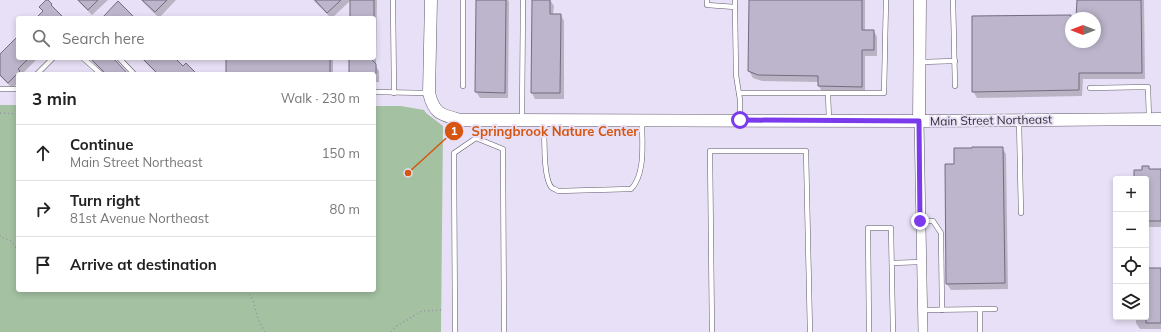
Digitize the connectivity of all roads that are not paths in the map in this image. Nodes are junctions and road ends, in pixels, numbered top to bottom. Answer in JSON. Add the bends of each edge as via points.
{"nodes":[{"id":1,"x":393,"y":0,"type":"edge"},
{"id":2,"x":431,"y":0,"type":"edge"},
{"id":3,"x":463,"y":0,"type":"edge"},
{"id":4,"x":523,"y":0,"type":"edge"},
{"id":5,"x":707,"y":0,"type":"edge"},
{"id":6,"x":735,"y":0,"type":"edge"},
{"id":7,"x":886,"y":0,"type":"edge"},
{"id":8,"x":920,"y":0,"type":"edge"},
{"id":9,"x":953,"y":0,"type":"edge"},
{"id":10,"x":735,"y":7,"type":"junction"},
{"id":11,"x":51,"y":60,"type":"edge"},
{"id":12,"x":86,"y":60,"type":"edge"},
{"id":13,"x":120,"y":60,"type":"edge"},
{"id":14,"x":955,"y":61,"type":"junction"},
{"id":15,"x":919,"y":62,"type":"junction"},
{"id":16,"x":39,"y":72,"type":"edge"},
{"id":17,"x":99,"y":72,"type":"edge"},
{"id":18,"x":132,"y":72,"type":"edge"},
{"id":19,"x":463,"y":86,"type":"dead end"},
{"id":20,"x":955,"y":86,"type":"dead end"},
{"id":21,"x":1090,"y":88,"type":"dead end"},
{"id":22,"x":0,"y":89,"type":"edge"},
{"id":23,"x":16,"y":89,"type":"edge"},
{"id":24,"x":376,"y":92,"type":"edge"},
{"id":25,"x":394,"y":93,"type":"junction"},
{"id":26,"x":429,"y":93,"type":"junction"},
{"id":27,"x":739,"y":93,"type":"junction"},
{"id":28,"x":828,"y":93,"type":"junction"},
{"id":29,"x":1155,"y":119,"type":"edge"},
{"id":30,"x":477,"y":120,"type":"junction"},
{"id":31,"x":522,"y":120,"type":"junction"},
{"id":32,"x":545,"y":120,"type":"junction"},
{"id":33,"x":642,"y":120,"type":"junction"},
{"id":34,"x":740,"y":120,"type":"junction"},
{"id":35,"x":1019,"y":120,"type":"junction"},
{"id":36,"x":829,"y":121,"type":"junction"},
{"id":37,"x":919,"y":121,"type":"junction"},
{"id":38,"x":476,"y":138,"type":"junction"},
{"id":39,"x":1021,"y":213,"type":"dead end"},
{"id":40,"x":920,"y":221,"type":"junction"},
{"id":41,"x":921,"y":262,"type":"junction"},
{"id":42,"x":892,"y":263,"type":"junction"},
{"id":43,"x":995,"y":309,"type":"dead end"},
{"id":44,"x":922,"y":310,"type":"junction"},
{"id":45,"x":942,"y":310,"type":"junction"},
{"id":46,"x":980,"y":310,"type":"junction"},
{"id":47,"x":455,"y":332,"type":"edge"},
{"id":48,"x":504,"y":332,"type":"edge"},
{"id":49,"x":712,"y":332,"type":"edge"},
{"id":50,"x":810,"y":332,"type":"edge"},
{"id":51,"x":869,"y":332,"type":"edge"},
{"id":52,"x":893,"y":332,"type":"edge"},
{"id":53,"x":923,"y":332,"type":"edge"},
{"id":54,"x":980,"y":332,"type":"edge"}],
"edges":[{"from":1,"to":25,"type":"lane"},
{"from":2,"to":26,"type":"street"},
{"from":3,"to":19,"type":"lane"},
{"from":4,"to":31,"type":"lane"},
{"from":5,"to":10,"type":"lane","via":[[707,5]]},
{"from":6,"to":10,"type":"lane"},
{"from":7,"to":28,"type":"lane","via":[[884,93]]},
{"from":8,"to":15,"type":"street"},
{"from":9,"to":14,"type":"lane"},
{"from":10,"to":27,"type":"lane","via":[[736,75]]},
{"from":11,"to":16,"type":"lane"},
{"from":12,"to":17,"type":"lane"},
{"from":13,"to":18,"type":"lane"},
{"from":14,"to":15,"type":"lane"},
{"from":14,"to":20,"type":"lane"},
{"from":15,"to":37,"type":"street"},
{"from":21,"to":29,"type":"lane","via":[[1148,87]]},
{"from":22,"to":23,"type":"lane"},
{"from":24,"to":25,"type":"lane"},
{"from":25,"to":26,"type":"lane"},
{"from":26,"to":30,"type":"street","name":"Main Street Northeast","via":[[437,112],[461,120]]},
{"from":27,"to":28,"type":"lane"},
{"from":27,"to":34,"type":"lane"},
{"from":28,"to":36,"type":"lane"},
{"from":29,"to":35,"type":"street","name":"Main Street Northeast"},
{"from":30,"to":31,"type":"street","name":"Main Street Northeast"},
{"from":30,"to":38,"type":"lane"},
{"from":31,"to":32,"type":"street","name":"Main Street Northeast"},
{"from":32,"to":33,"type":"street","name":"Main Street Northeast"},
{"from":32,"to":33,"type":"lane","via":[[547,178],[552,188],[558,191],[631,190],[640,175]]},
{"from":33,"to":34,"type":"street","name":"Main Street Northeast"},
{"from":34,"to":36,"type":"street","name":"Main Street Northeast"},
{"from":35,"to":37,"type":"street","name":"Main Street Northeast"},
{"from":35,"to":39,"type":"lane"},
{"from":36,"to":37,"type":"street","name":"Main Street Northeast"},
{"from":37,"to":40,"type":"street"},
{"from":38,"to":47,"type":"lane","via":[[454,153]]},
{"from":38,"to":48,"type":"lane","via":[[503,149]]},
{"from":40,"to":41,"type":"street"},
{"from":40,"to":45,"type":"lane","via":[[933,221],[941,232]]},
{"from":41,"to":42,"type":"lane"},
{"from":41,"to":44,"type":"street"},
{"from":42,"to":51,"type":"lane","via":[[891,228],[868,228]]},
{"from":42,"to":52,"type":"lane"},
{"from":43,"to":46,"type":"lane"},
{"from":44,"to":45,"type":"lane"},
{"from":44,"to":53,"type":"street"},
{"from":45,"to":46,"type":"lane"},
{"from":46,"to":54,"type":"lane"},
{"from":49,"to":50,"type":"lane","via":[[710,152],[806,151]]}]}
